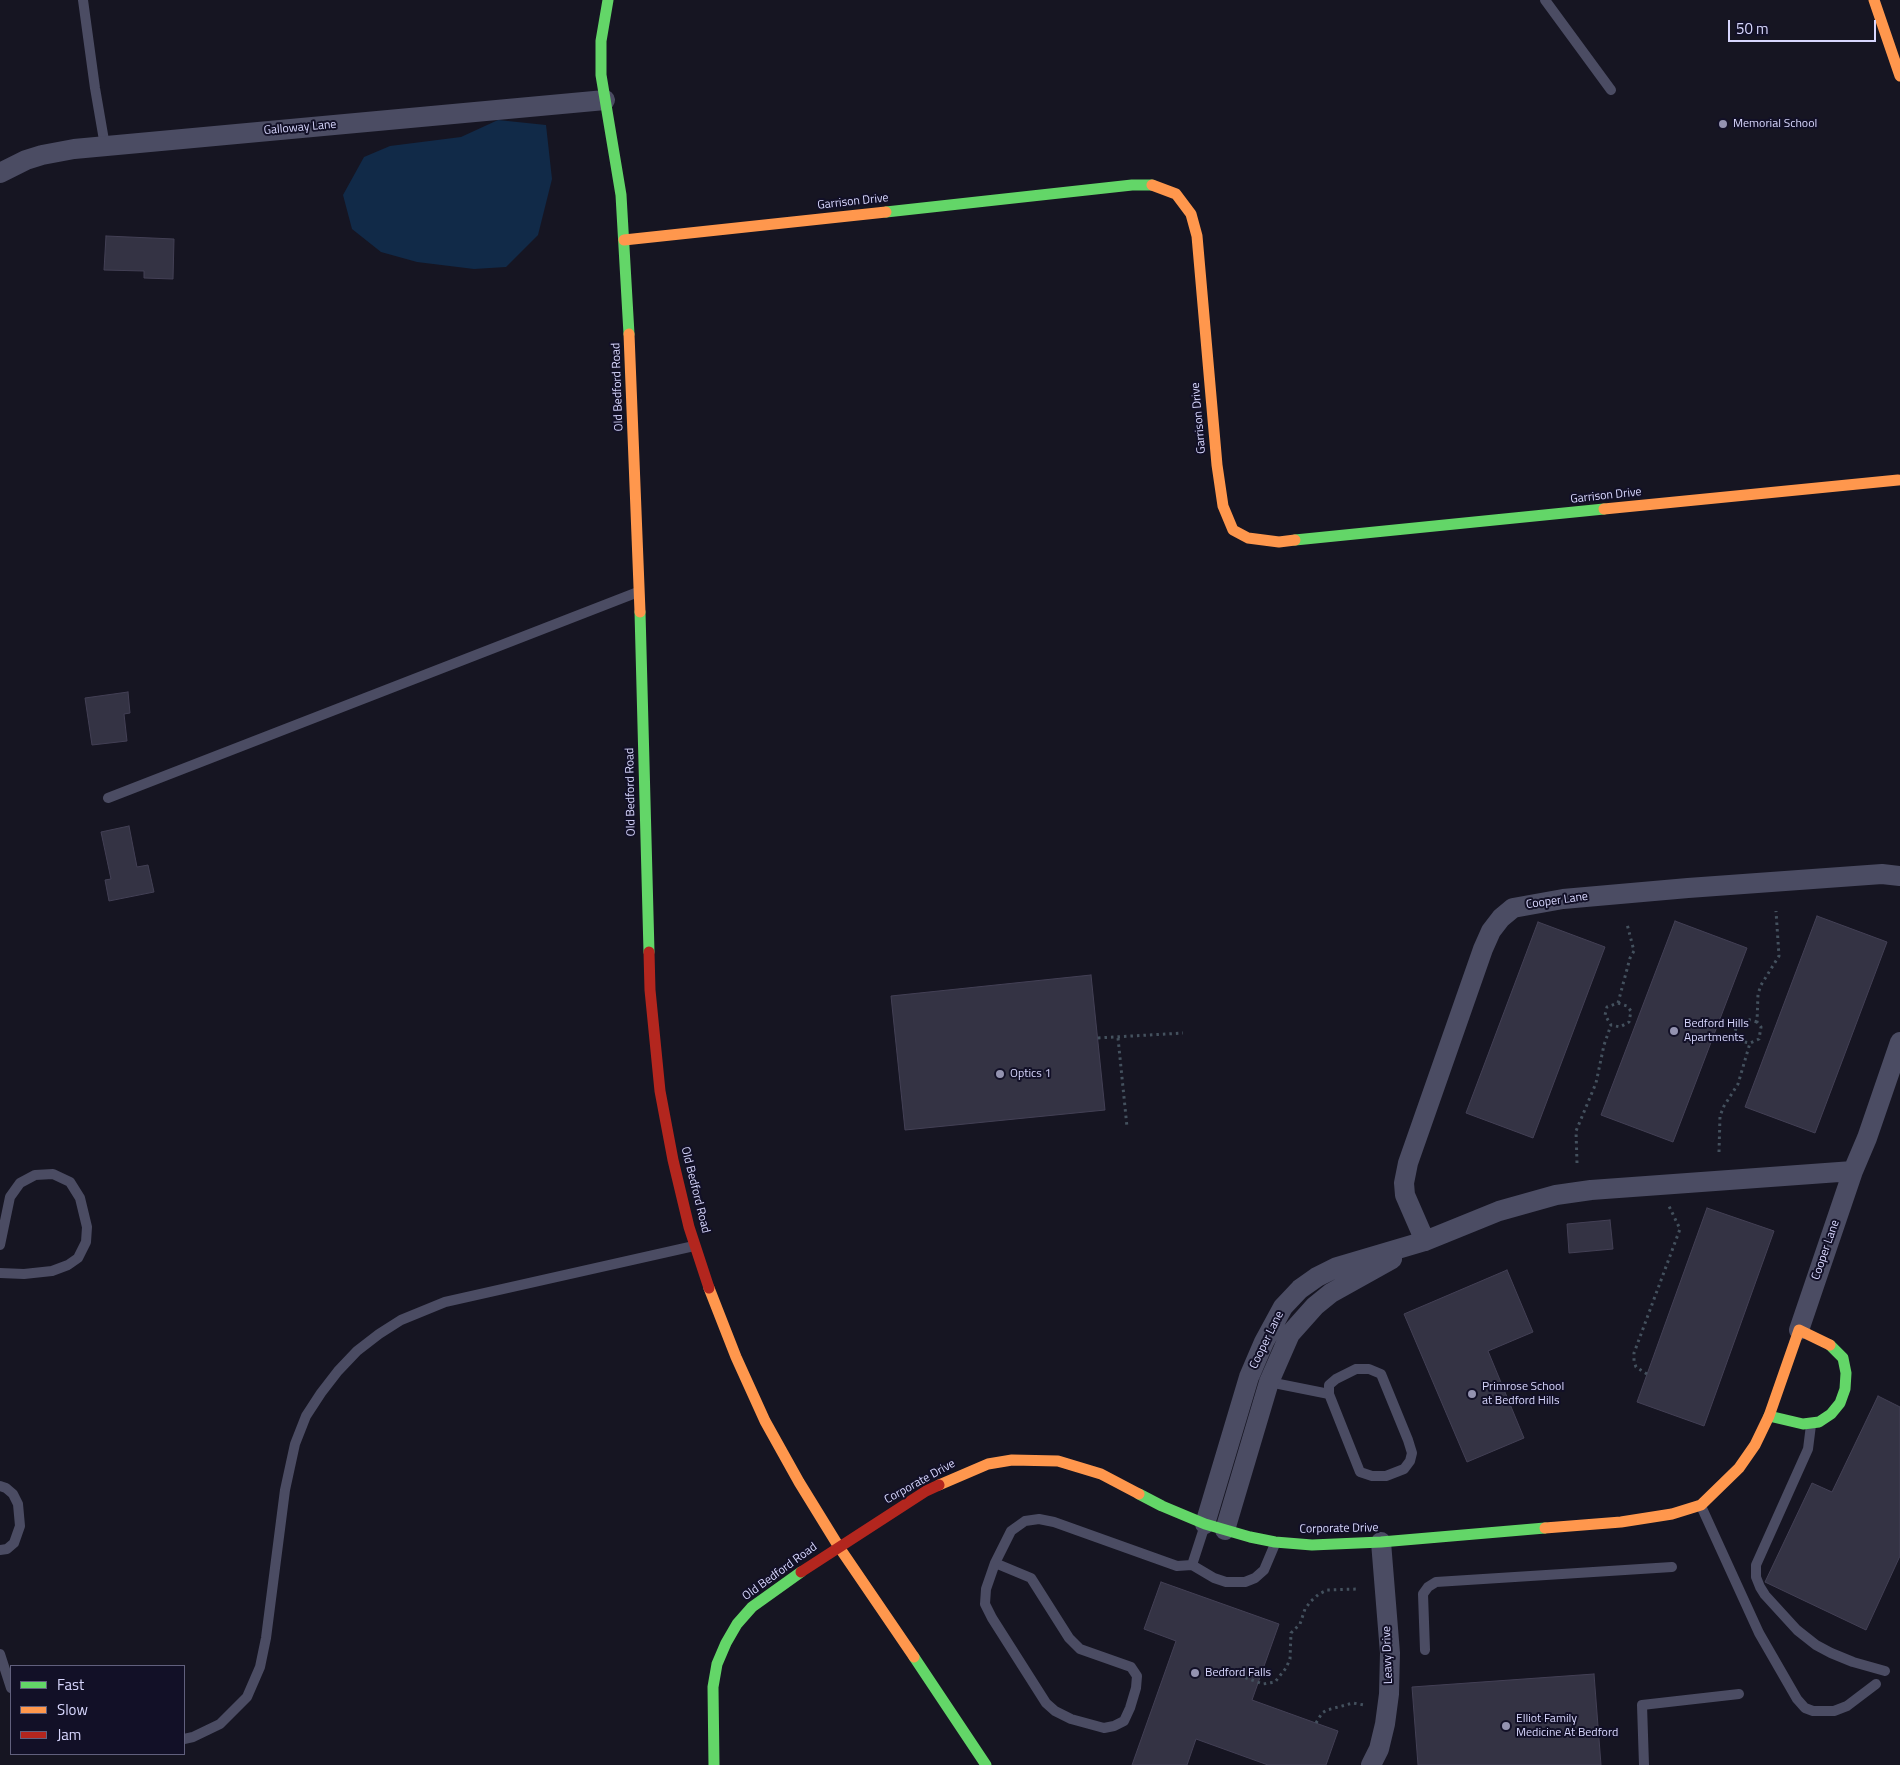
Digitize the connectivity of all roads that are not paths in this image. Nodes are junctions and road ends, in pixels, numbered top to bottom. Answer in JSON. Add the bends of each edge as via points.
{"nodes":[{"id":1,"x":83,"y":0,"type":"edge"},
{"id":2,"x":608,"y":0,"type":"edge"},
{"id":3,"x":1545,"y":0,"type":"edge"},
{"id":4,"x":1874,"y":0,"type":"edge"},
{"id":5,"x":1900,"y":76,"type":"edge"},
{"id":6,"x":1611,"y":90,"type":"dead end"},
{"id":7,"x":605,"y":100,"type":"junction"},
{"id":8,"x":106,"y":146,"type":"junction"},
{"id":9,"x":0,"y":173,"type":"edge"},
{"id":10,"x":624,"y":240,"type":"junction"},
{"id":11,"x":1898,"y":480,"type":"dead end"},
{"id":12,"x":639,"y":592,"type":"junction"},
{"id":13,"x":108,"y":798,"type":"dead end"},
{"id":14,"x":1900,"y":876,"type":"edge"},
{"id":15,"x":1900,"y":1042,"type":"edge"},
{"id":16,"x":1853,"y":1171,"type":"junction"},
{"id":17,"x":1425,"y":1241,"type":"junction"},
{"id":18,"x":0,"y":1245,"type":"edge"},
{"id":19,"x":694,"y":1246,"type":"junction"},
{"id":20,"x":0,"y":1273,"type":"edge"},
{"id":21,"x":1799,"y":1330,"type":"junction"},
{"id":22,"x":1269,"y":1382,"type":"junction"},
{"id":23,"x":1329,"y":1394,"type":"junction"},
{"id":24,"x":1769,"y":1416,"type":"junction"},
{"id":25,"x":1812,"y":1423,"type":"junction"},
{"id":26,"x":0,"y":1486,"type":"edge"},
{"id":27,"x":1701,"y":1505,"type":"junction"},
{"id":28,"x":1205,"y":1524,"type":"junction"},
{"id":29,"x":1225,"y":1530,"type":"junction"},
{"id":30,"x":1275,"y":1542,"type":"junction"},
{"id":31,"x":1381,"y":1542,"type":"junction"},
{"id":32,"x":839,"y":1547,"type":"junction"},
{"id":33,"x":0,"y":1550,"type":"edge"},
{"id":34,"x":995,"y":1562,"type":"junction"},
{"id":35,"x":1192,"y":1565,"type":"junction"},
{"id":36,"x":1672,"y":1567,"type":"dead end"},
{"id":37,"x":1425,"y":1650,"type":"dead end"},
{"id":38,"x":0,"y":1654,"type":"edge"},
{"id":39,"x":1885,"y":1671,"type":"dead end"},
{"id":40,"x":1876,"y":1684,"type":"dead end"},
{"id":41,"x":10,"y":1685,"type":"edge"},
{"id":42,"x":1739,"y":1694,"type":"dead end"},
{"id":43,"x":185,"y":1739,"type":"edge"},
{"id":44,"x":714,"y":1765,"type":"edge"},
{"id":45,"x":986,"y":1765,"type":"edge"},
{"id":46,"x":1372,"y":1765,"type":"edge"},
{"id":47,"x":1644,"y":1765,"type":"edge"}],
"edges":[{"from":1,"to":8,"type":"lane","via":[[94,88]]},
{"from":2,"to":7,"type":"street","name":"Old Bedford Road","via":[[601,41]]},
{"from":3,"to":6,"type":"lane"},
{"from":4,"to":5,"type":"street"},
{"from":7,"to":8,"type":"street","name":"Galloway Lane"},
{"from":7,"to":10,"type":"street","name":"Old Bedford Road"},
{"from":8,"to":9,"type":"street","name":"Galloway Lane","via":[[42,154]]},
{"from":10,"to":11,"type":"street","name":"Garrison Drive","via":[[1132,185],[1155,185],[1176,194],[1191,214],[1197,236],[1222,506],[1233,530],[1248,538],[1279,542]]},
{"from":10,"to":12,"type":"street","name":"Old Bedford Road"},
{"from":12,"to":13,"type":"lane"},
{"from":12,"to":19,"type":"street","name":"Old Bedford Road","via":[[652,1021],[672,1160]]},
{"from":14,"to":17,"type":"street","name":"Cooper Lane","via":[[1882,874],[1688,888],[1563,899],[1513,908],[1491,931],[1483,949],[1408,1164],[1405,1195]]},
{"from":15,"to":16,"type":"street","name":"Cooper Lane"},
{"from":16,"to":17,"type":"street","name":"Cooper Lane","via":[[1556,1195],[1499,1210]]},
{"from":16,"to":21,"type":"street","name":"Cooper Lane"},
{"from":17,"to":22,"type":"street","name":"Cooper Lane","via":[[1331,1293],[1315,1306],[1290,1334]]},
{"from":17,"to":28,"type":"street","name":"Cooper Lane","via":[[1337,1267],[1300,1289],[1283,1307],[1249,1376]]},
{"from":18,"to":20,"type":"lane","via":[[10,1197],[20,1183],[35,1175],[53,1174],[70,1182],[80,1198],[87,1227],[86,1242],[78,1258],[52,1271]]},
{"from":19,"to":32,"type":"street","name":"Old Bedford Road","via":[[710,1294],[765,1421]]},
{"from":19,"to":43,"type":"lane","via":[[445,1302],[401,1320],[357,1351],[321,1393],[306,1416],[295,1444],[285,1490],[266,1638],[260,1667],[247,1697],[220,1724]]},
{"from":21,"to":24,"type":"street","name":"Corporate Drive"},
{"from":21,"to":25,"type":"street","via":[[1833,1347],[1843,1358],[1846,1373],[1840,1402],[1831,1414]]},
{"from":22,"to":23,"type":"lane"},
{"from":22,"to":29,"type":"street","name":"Cooper Lane"},
{"from":23,"to":23,"type":"lane","via":[[1360,1472],[1386,1476],[1404,1468],[1412,1453],[1381,1374],[1369,1369],[1356,1369],[1329,1385]]},
{"from":24,"to":25,"type":"street"},
{"from":24,"to":27,"type":"street","name":"Corporate Drive","via":[[1739,1468]]},
{"from":25,"to":39,"type":"lane","via":[[1808,1449],[1756,1565],[1756,1577],[1765,1595],[1797,1630],[1816,1645],[1845,1659]]},
{"from":26,"to":33,"type":"lane","via":[[13,1494],[18,1504],[20,1526],[14,1543]]},
{"from":27,"to":31,"type":"street","name":"Corporate Drive","via":[[1672,1514],[1621,1522]]},
{"from":27,"to":40,"type":"lane","via":[[1759,1634],[1805,1708],[1818,1712],[1847,1706]]},
{"from":28,"to":29,"type":"street","name":"Corporate Drive"},
{"from":28,"to":32,"type":"street","name":"Corporate Drive","via":[[1080,1466],[1058,1461],[1012,1460],[988,1464],[926,1491]]},
{"from":28,"to":35,"type":"lane"},
{"from":29,"to":30,"type":"street","name":"Corporate Drive"},
{"from":30,"to":31,"type":"street","name":"Corporate Drive","via":[[1312,1545]]},
{"from":30,"to":35,"type":"lane","via":[[1264,1570],[1245,1582],[1226,1582]]},
{"from":31,"to":46,"type":"street","name":"Leavy Drive","via":[[1390,1653],[1389,1694],[1385,1724]]},
{"from":32,"to":44,"type":"street","name":"Old Bedford Road","via":[[752,1607],[726,1643],[717,1664],[713,1687]]},
{"from":32,"to":45,"type":"street","name":"Old Bedford Road"},
{"from":34,"to":34,"type":"lane","via":[[986,1589],[985,1604],[1046,1703],[1071,1719],[1104,1728],[1124,1721],[1136,1688],[1137,1676],[1131,1667],[1080,1649],[1069,1638],[1031,1578]]},
{"from":34,"to":35,"type":"lane","via":[[1011,1531],[1025,1521],[1039,1519],[1177,1566]]},
{"from":36,"to":37,"type":"lane","via":[[1436,1582],[1423,1594]]},
{"from":38,"to":41,"type":"lane"},
{"from":42,"to":47,"type":"lane","via":[[1642,1705]]}]}
